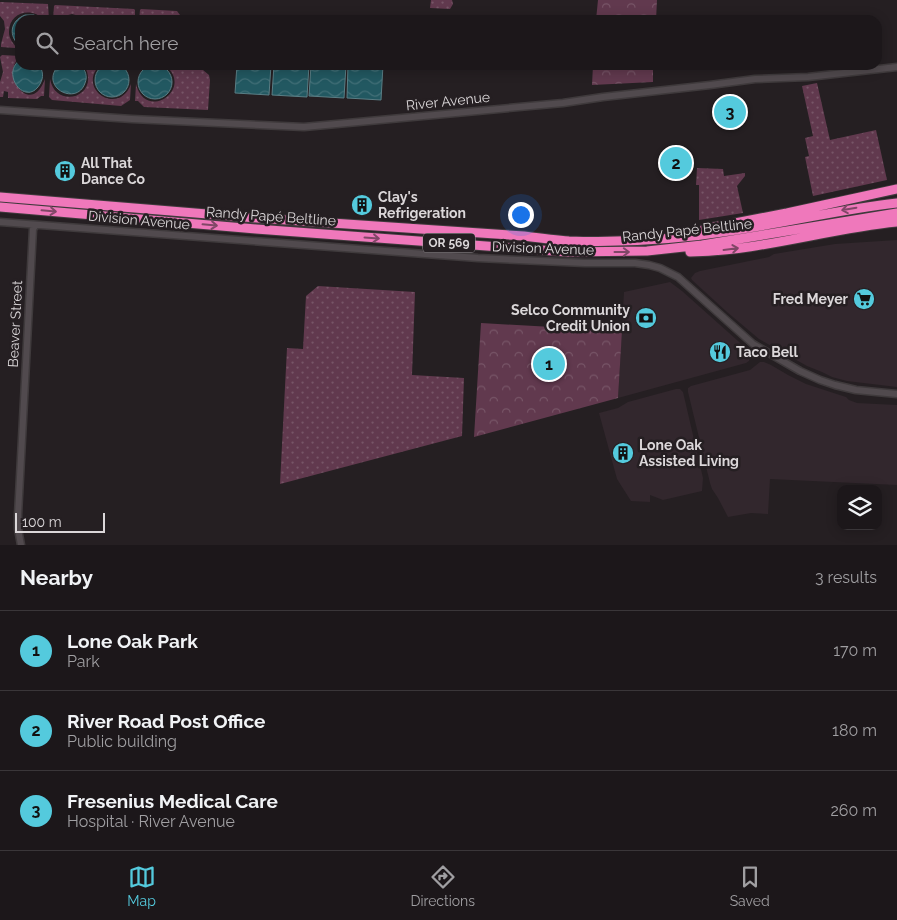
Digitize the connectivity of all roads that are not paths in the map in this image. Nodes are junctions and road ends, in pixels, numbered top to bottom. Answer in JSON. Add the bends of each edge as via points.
{"nodes":[{"id":1,"x":897,"y":67,"type":"edge"},
{"id":2,"x":882,"y":69,"type":"edge"},
{"id":3,"x":870,"y":70,"type":"edge"},
{"id":4,"x":0,"y":110,"type":"edge"},
{"id":5,"x":897,"y":189,"type":"edge"},
{"id":6,"x":0,"y":197,"type":"edge"},
{"id":7,"x":897,"y":203,"type":"edge"},
{"id":8,"x":0,"y":207,"type":"edge"},
{"id":9,"x":897,"y":213,"type":"edge"},
{"id":10,"x":0,"y":222,"type":"edge"},
{"id":11,"x":897,"y":222,"type":"edge"},
{"id":12,"x":36,"y":225,"type":"junction"},
{"id":13,"x":646,"y":240,"type":"junction"},
{"id":14,"x":647,"y":251,"type":"junction"},
{"id":15,"x":897,"y":394,"type":"edge"},
{"id":16,"x":21,"y":545,"type":"edge"}],
"edges":[{"from":1,"to":2,"type":"street","name":"River Avenue"},
{"from":3,"to":4,"type":"street","name":"River Avenue","via":[[755,79],[563,103],[304,128]]},
{"from":5,"to":13,"type":"highway"},
{"from":6,"to":13,"type":"highway","name":"Randy Papé Beltline","number":"OR 569","via":[[568,241]]},
{"from":7,"to":13,"type":"highway","name":"Randy Papé Beltline","number":"OR 569","one_way":true,"via":[[736,230]]},
{"from":8,"to":14,"type":"highway","name":"Randy Papé Beltline","number":"OR 569","one_way":true,"via":[[567,252]]},
{"from":9,"to":14,"type":"highway","name":"Randy Papé Beltline","number":"OR 569","via":[[711,244]]},
{"from":10,"to":12,"type":"street","name":"Division Avenue"},
{"from":14,"to":11,"type":"highway","one_way":true,"via":[[726,250]]},
{"from":12,"to":15,"type":"street","name":"Division Avenue","via":[[478,258],[648,265],[678,277],[753,344],[800,371],[856,390]]},
{"from":12,"to":16,"type":"street","name":"Beaver Street","via":[[33,229],[20,462],[18,515]]}]}
